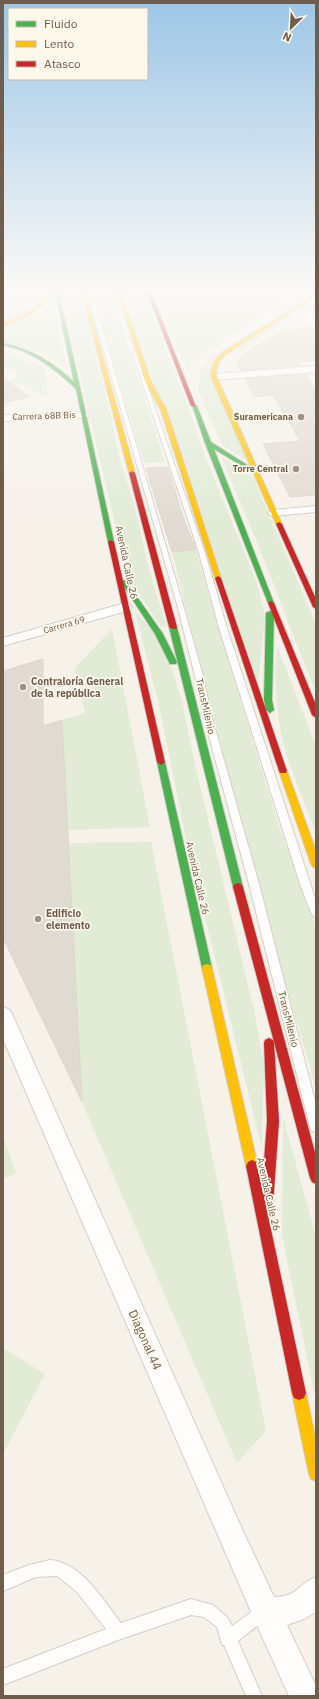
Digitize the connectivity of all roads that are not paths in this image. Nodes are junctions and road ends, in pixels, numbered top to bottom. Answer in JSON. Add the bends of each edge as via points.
{"nodes":[{"id":1,"x":55,"y":366,"type":"edge"},
{"id":2,"x":73,"y":366,"type":"edge"},
{"id":3,"x":103,"y":366,"type":"edge"},
{"id":4,"x":111,"y":366,"type":"edge"},
{"id":5,"x":139,"y":366,"type":"edge"},
{"id":6,"x":143,"y":366,"type":"edge"},
{"id":7,"x":179,"y":366,"type":"edge"},
{"id":8,"x":213,"y":366,"type":"edge"},
{"id":9,"x":316,"y":369,"type":"edge"},
{"id":10,"x":214,"y":377,"type":"junction"},
{"id":11,"x":192,"y":381,"type":"dead end"},
{"id":12,"x":78,"y":389,"type":"junction"},
{"id":13,"x":194,"y":404,"type":"junction"},
{"id":14,"x":84,"y":415,"type":"junction"},
{"id":15,"x":3,"y":418,"type":"edge"},
{"id":16,"x":208,"y":443,"type":"junction"},
{"id":17,"x":257,"y":473,"type":"junction"},
{"id":18,"x":316,"y":509,"type":"edge"},
{"id":19,"x":274,"y":513,"type":"junction"},
{"id":20,"x":118,"y":572,"type":"junction"},
{"id":21,"x":270,"y":603,"type":"junction"},
{"id":22,"x":126,"y":607,"type":"junction"},
{"id":23,"x":316,"y":607,"type":"edge"},
{"id":24,"x":3,"y":642,"type":"edge"},
{"id":25,"x":193,"y":709,"type":"junction"},
{"id":26,"x":316,"y":715,"type":"edge"},
{"id":27,"x":276,"y":749,"type":"junction"},
{"id":28,"x":316,"y":864,"type":"edge"},
{"id":29,"x":316,"y":913,"type":"edge"},
{"id":30,"x":260,"y":971,"type":"junction"},
{"id":31,"x":3,"y":1016,"type":"edge"},
{"id":32,"x":316,"y":1127,"type":"edge"},
{"id":33,"x":316,"y":1178,"type":"edge"},
{"id":34,"x":266,"y":1230,"type":"junction"},
{"id":35,"x":316,"y":1474,"type":"edge"},
{"id":36,"x":3,"y":1583,"type":"edge"},
{"id":37,"x":316,"y":1591,"type":"edge"},
{"id":38,"x":265,"y":1611,"type":"junction"},
{"id":39,"x":118,"y":1632,"type":"junction"},
{"id":40,"x":228,"y":1639,"type":"junction"},
{"id":41,"x":3,"y":1677,"type":"edge"},
{"id":42,"x":254,"y":1696,"type":"edge"},
{"id":43,"x":305,"y":1696,"type":"edge"}],
"edges":[{"from":1,"to":12,"type":"main road"},
{"from":2,"to":12,"type":"main road","name":"Avenida Calle 26"},
{"from":3,"to":25,"type":"main road","via":[[163,586]]},
{"from":4,"to":32,"type":"lane","name":"TransMilenio","via":[[181,608]]},
{"from":5,"to":29,"type":"lane","via":[[202,554],[230,650]]},
{"from":6,"to":27,"type":"main road","via":[[164,411],[235,632]]},
{"from":7,"to":13,"type":"main road"},
{"from":8,"to":10,"type":"main road"},
{"from":9,"to":10,"type":"street"},
{"from":10,"to":17,"type":"main road"},
{"from":11,"to":13,"type":"main road"},
{"from":12,"to":14,"type":"main road","name":"Avenida Calle 26"},
{"from":13,"to":16,"type":"main road"},
{"from":14,"to":15,"type":"street","name":"Carrera 68B Bis"},
{"from":14,"to":20,"type":"main road","name":"Avenida Calle 26"},
{"from":16,"to":17,"type":"main road"},
{"from":16,"to":21,"type":"main road"},
{"from":17,"to":19,"type":"main road"},
{"from":18,"to":19,"type":"street"},
{"from":19,"to":23,"type":"main road"},
{"from":20,"to":22,"type":"main road","name":"Avenida Calle 26"},
{"from":20,"to":25,"type":"main road","via":[[159,634]]},
{"from":21,"to":26,"type":"main road"},
{"from":21,"to":27,"type":"main road","via":[[268,700]]},
{"from":22,"to":24,"type":"street","name":"Carrera 69"},
{"from":22,"to":34,"type":"main road","name":"Avenida Calle 26"},
{"from":25,"to":30,"type":"main road"},
{"from":27,"to":28,"type":"main road"},
{"from":30,"to":33,"type":"main road"},
{"from":30,"to":34,"type":"main road","via":[[271,1060],[273,1121]]},
{"from":31,"to":38,"type":"street","name":"Diagonal 44"},
{"from":34,"to":35,"type":"main road","name":"Avenida Calle 26"},
{"from":36,"to":39,"type":"lane","via":[[38,1569],[58,1568],[75,1579]]},
{"from":37,"to":38,"type":"street","via":[[307,1601],[294,1609],[280,1612]]},
{"from":38,"to":40,"type":"lane"},
{"from":38,"to":43,"type":"street","name":"Diagonal 44"},
{"from":39,"to":40,"type":"lane","via":[[191,1607],[208,1610],[222,1622]]},
{"from":39,"to":41,"type":"lane"},
{"from":40,"to":42,"type":"lane"}]}
